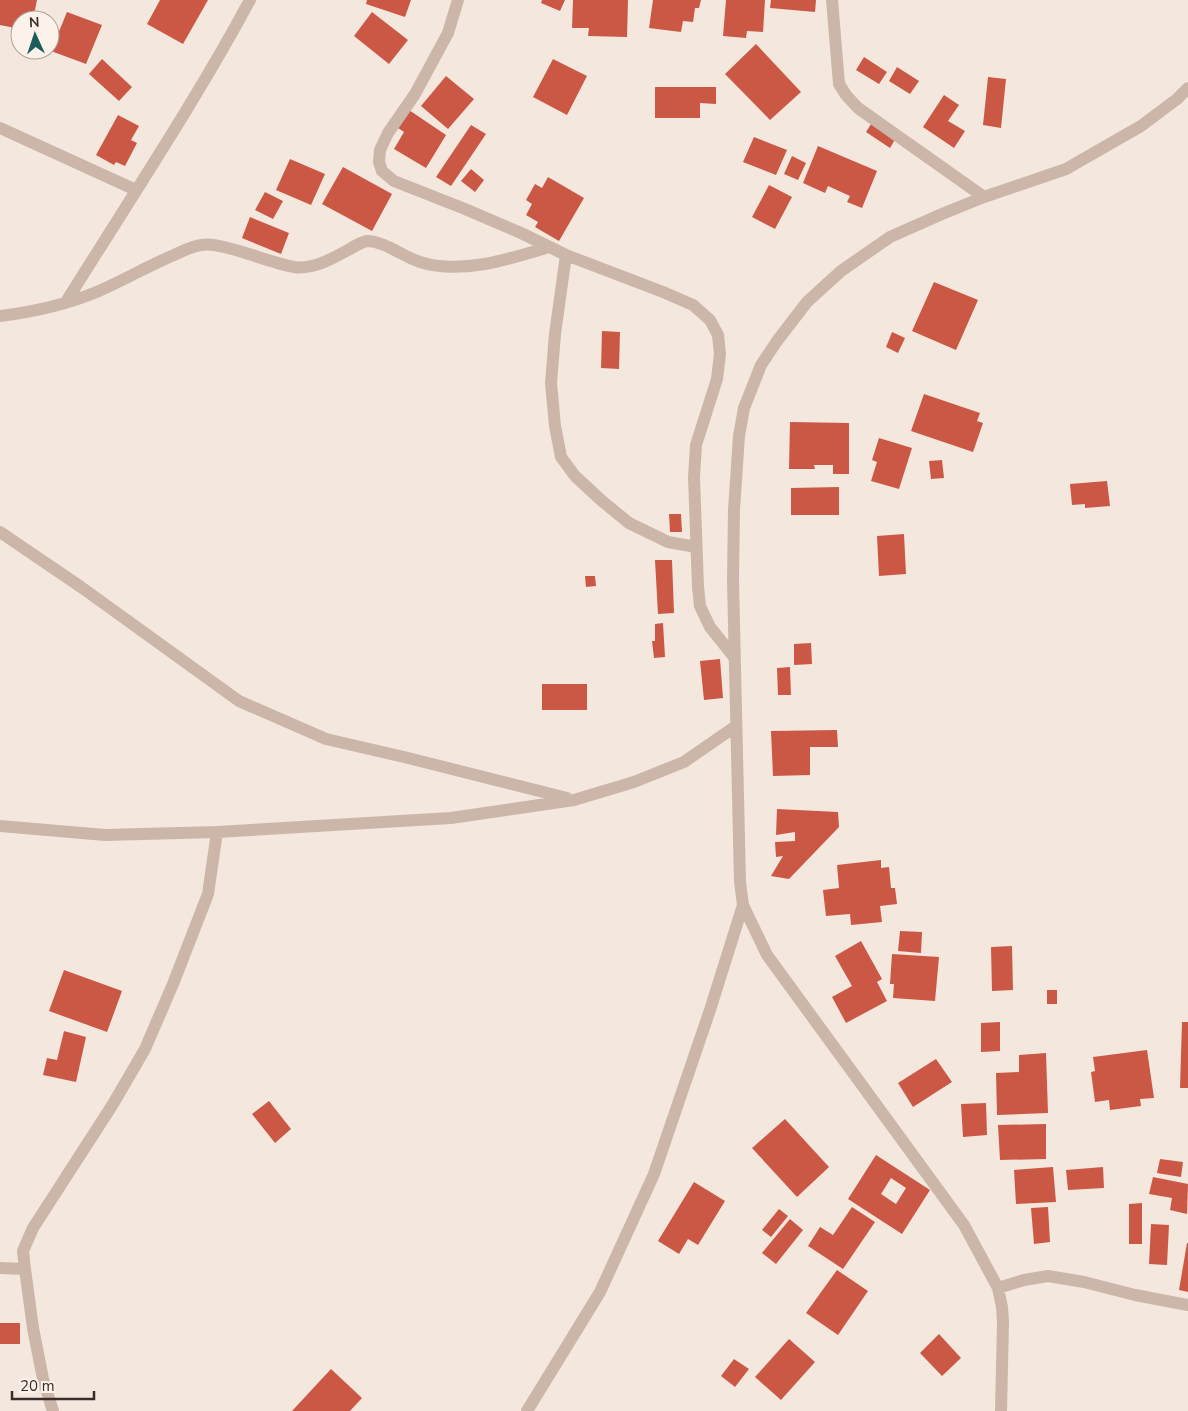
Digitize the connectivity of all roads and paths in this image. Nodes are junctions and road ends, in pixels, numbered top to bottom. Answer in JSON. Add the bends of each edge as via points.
{"nodes":[{"id":1,"x":250,"y":0,"type":"edge"},
{"id":2,"x":458,"y":0,"type":"edge"},
{"id":3,"x":832,"y":0,"type":"edge"},
{"id":4,"x":1188,"y":88,"type":"edge"},
{"id":5,"x":0,"y":128,"type":"edge"},
{"id":6,"x":136,"y":190,"type":"junction"},
{"id":7,"x":984,"y":197,"type":"junction"},
{"id":8,"x":549,"y":247,"type":"junction"},
{"id":9,"x":566,"y":255,"type":"junction"},
{"id":10,"x":66,"y":302,"type":"junction"},
{"id":11,"x":0,"y":316,"type":"edge"},
{"id":12,"x":0,"y":532,"type":"edge"},
{"id":13,"x":696,"y":547,"type":"junction"},
{"id":14,"x":734,"y":658,"type":"junction"},
{"id":15,"x":736,"y":726,"type":"junction"},
{"id":16,"x":574,"y":800,"type":"junction"},
{"id":17,"x":0,"y":826,"type":"edge"},
{"id":18,"x":217,"y":832,"type":"junction"},
{"id":19,"x":743,"y":905,"type":"junction"},
{"id":20,"x":0,"y":1268,"type":"edge"},
{"id":21,"x":25,"y":1269,"type":"junction"},
{"id":22,"x":998,"y":1288,"type":"junction"},
{"id":23,"x":1188,"y":1305,"type":"edge"},
{"id":24,"x":53,"y":1411,"type":"edge"},
{"id":25,"x":527,"y":1411,"type":"edge"},
{"id":26,"x":1001,"y":1411,"type":"edge"}],
"edges":[{"from":1,"to":6,"type":"street","via":[[184,116]]},
{"from":2,"to":8,"type":"street","via":[[448,32],[434,59],[380,150],[382,171],[394,181]]},
{"from":3,"to":7,"type":"street","via":[[839,84],[846,95],[858,108]]},
{"from":4,"to":7,"type":"street","via":[[1141,126],[1066,169]]},
{"from":5,"to":6,"type":"street"},
{"from":6,"to":10,"type":"street"},
{"from":7,"to":14,"type":"street","via":[[890,237],[841,271],[807,302],[761,365],[744,408],[739,436],[734,510]]},
{"from":8,"to":9,"type":"street"},
{"from":8,"to":10,"type":"street","via":[[501,262],[441,266],[420,262],[367,241],[317,265],[294,267],[237,250],[203,244]]},
{"from":9,"to":13,"type":"street","via":[[551,383],[554,426],[561,457],[575,476],[629,523],[668,542]]},
{"from":9,"to":13,"type":"street","via":[[693,305],[710,320],[718,335],[717,379],[696,445]]},
{"from":10,"to":11,"type":"street"},
{"from":12,"to":16,"type":"street","via":[[239,701],[326,739]]},
{"from":13,"to":14,"type":"street","via":[[700,606],[710,627]]},
{"from":14,"to":15,"type":"street"},
{"from":15,"to":16,"type":"street","via":[[684,762],[634,782]]},
{"from":15,"to":19,"type":"street"},
{"from":16,"to":18,"type":"street","via":[[452,818]]},
{"from":17,"to":18,"type":"street","via":[[105,835]]},
{"from":18,"to":21,"type":"street","via":[[208,894],[174,984],[145,1049],[33,1228],[23,1251]]},
{"from":19,"to":22,"type":"street","via":[[768,955],[964,1225]]},
{"from":19,"to":25,"type":"street","via":[[654,1174],[600,1292]]},
{"from":20,"to":21,"type":"street"},
{"from":21,"to":24,"type":"street","via":[[43,1379]]},
{"from":22,"to":23,"type":"street","via":[[1048,1276]]},
{"from":22,"to":26,"type":"street","via":[[1003,1322]]}]}
